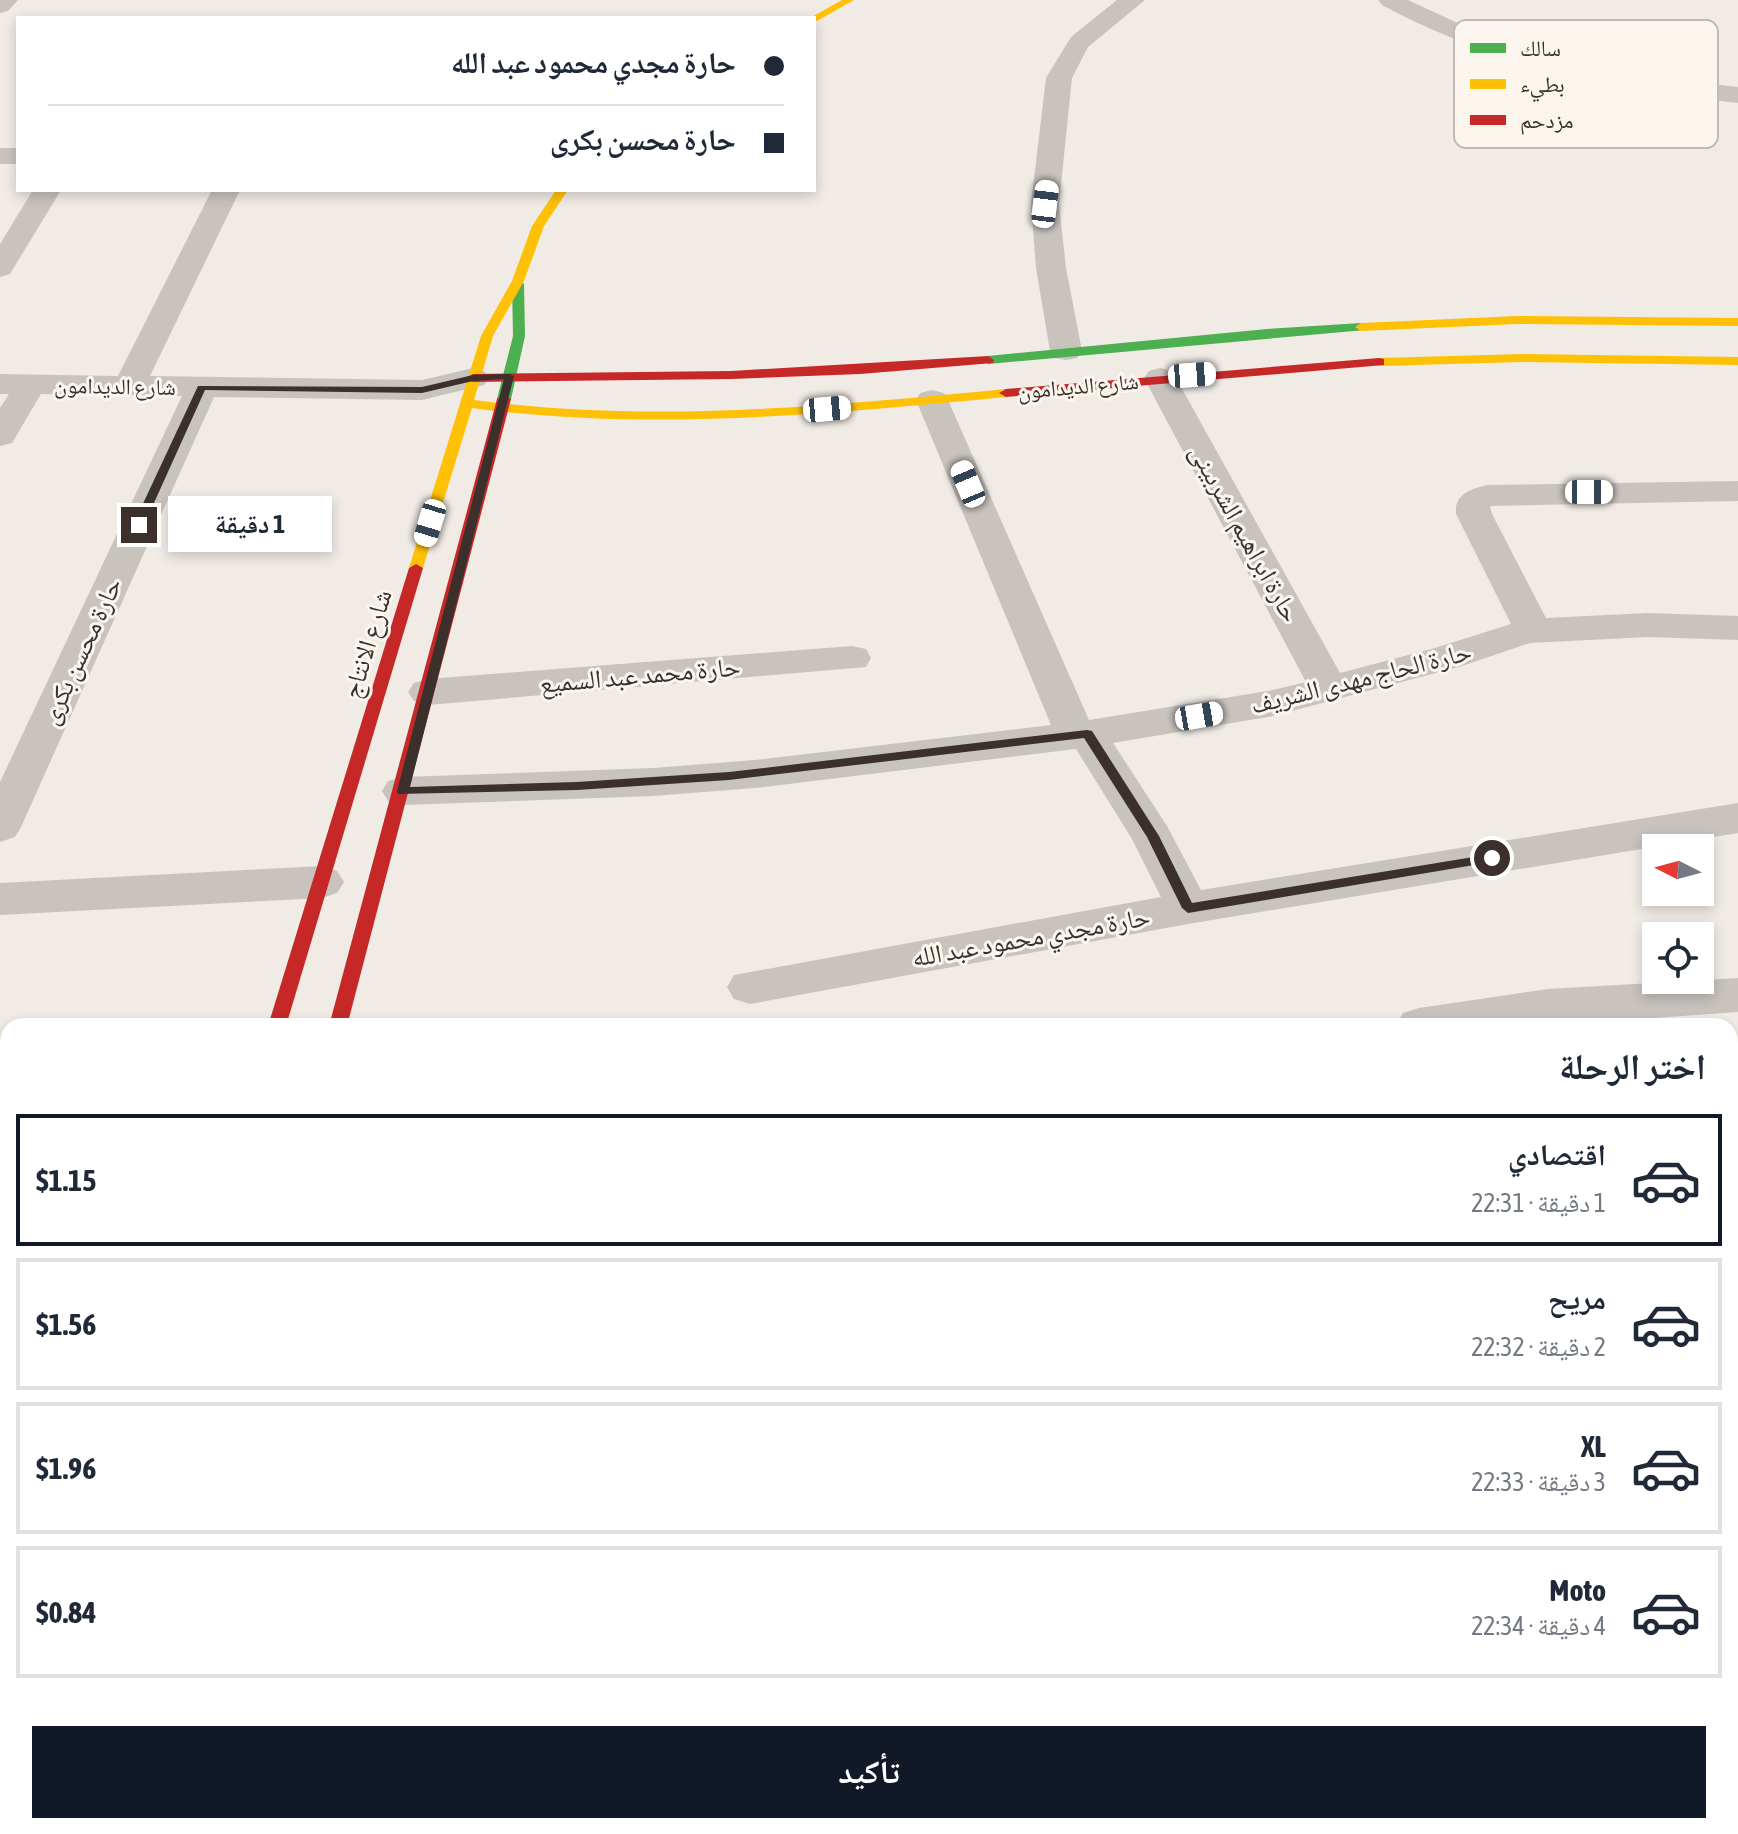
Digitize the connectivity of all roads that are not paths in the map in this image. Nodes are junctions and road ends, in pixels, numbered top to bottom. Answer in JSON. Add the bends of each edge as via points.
{"nodes":[{"id":1,"x":6,"y":0,"type":"edge"},
{"id":2,"x":849,"y":0,"type":"edge"},
{"id":3,"x":1133,"y":0,"type":"edge"},
{"id":4,"x":1390,"y":0,"type":"edge"},
{"id":5,"x":0,"y":6,"type":"edge"},
{"id":6,"x":816,"y":18,"type":"edge"},
{"id":7,"x":1454,"y":30,"type":"edge"},
{"id":8,"x":1718,"y":93,"type":"edge"},
{"id":9,"x":1738,"y":95,"type":"edge"},
{"id":10,"x":46,"y":192,"type":"edge"},
{"id":11,"x":225,"y":192,"type":"edge"},
{"id":12,"x":561,"y":192,"type":"edge"},
{"id":13,"x":0,"y":268,"type":"edge"},
{"id":14,"x":518,"y":281,"type":"junction"},
{"id":15,"x":1738,"y":322,"type":"edge"},
{"id":16,"x":1066,"y":351,"type":"junction"},
{"id":17,"x":1738,"y":361,"type":"edge"},
{"id":18,"x":509,"y":376,"type":"junction"},
{"id":19,"x":1160,"y":378,"type":"junction"},
{"id":20,"x":15,"y":385,"type":"edge"},
{"id":21,"x":129,"y":386,"type":"junction"},
{"id":22,"x":202,"y":388,"type":"junction"},
{"id":23,"x":470,"y":391,"type":"junction"},
{"id":24,"x":647,"y":398,"type":"junction"},
{"id":25,"x":932,"y":400,"type":"junction"},
{"id":26,"x":501,"y":410,"type":"junction"},
{"id":27,"x":0,"y":436,"type":"edge"},
{"id":28,"x":1738,"y":491,"type":"edge"},
{"id":29,"x":1738,"y":628,"type":"edge"},
{"id":30,"x":1527,"y":631,"type":"junction"},
{"id":31,"x":852,"y":658,"type":"dead end"},
{"id":32,"x":1329,"y":689,"type":"junction"},
{"id":33,"x":428,"y":692,"type":"junction"},
{"id":34,"x":1081,"y":734,"type":"junction"},
{"id":35,"x":403,"y":791,"type":"junction"},
{"id":36,"x":1738,"y":818,"type":"edge"},
{"id":37,"x":0,"y":827,"type":"edge"},
{"id":38,"x":322,"y":882,"type":"junction"},
{"id":39,"x":0,"y":899,"type":"edge"},
{"id":40,"x":1188,"y":908,"type":"junction"},
{"id":41,"x":750,"y":987,"type":"dead end"},
{"id":42,"x":1738,"y":995,"type":"edge"},
{"id":43,"x":280,"y":1018,"type":"edge"},
{"id":44,"x":340,"y":1018,"type":"edge"},
{"id":45,"x":1473,"y":1018,"type":"edge"}],
"edges":[{"from":1,"to":5,"type":"street"},
{"from":2,"to":6,"type":"street"},
{"from":3,"to":16,"type":"street","via":[[1093,27],[1066,60],[1059,78],[1045,204]]},
{"from":4,"to":7,"type":"street"},
{"from":8,"to":9,"type":"street"},
{"from":10,"to":13,"type":"street"},
{"from":11,"to":21,"type":"street"},
{"from":12,"to":14,"type":"street","name":"شارع الانتاج","via":[[538,226]]},
{"from":14,"to":18,"type":"street","name":"شارع الانتاج","via":[[520,326]]},
{"from":14,"to":23,"type":"street","name":"شارع الانتاج","via":[[487,336]]},
{"from":15,"to":16,"type":"street","name":"شارع الديدامون","via":[[1430,323]]},
{"from":16,"to":24,"type":"street","name":"شارع الديدامون"},
{"from":17,"to":19,"type":"street","name":"شارع الديدامون","via":[[1449,359]]},
{"from":18,"to":23,"type":"street","name":"شارع الديدامون"},
{"from":18,"to":24,"type":"street","name":"شارع الديدامون"},
{"from":18,"to":26,"type":"street","name":"شارع الانتاج"},
{"from":19,"to":25,"type":"street","name":"شارع الديدامون"},
{"from":19,"to":32,"type":"street","name":"حارة ابراهيم الشربينى"},
{"from":20,"to":21,"type":"street","name":"شارع الديدامون"},
{"from":20,"to":27,"type":"street"},
{"from":21,"to":22,"type":"street","name":"شارع الديدامون"},
{"from":22,"to":23,"type":"street","name":"شارع الديدامون"},
{"from":22,"to":37,"type":"street","name":"حارة محسن بكرى"},
{"from":23,"to":26,"type":"street","name":"شارع الديدامون"},
{"from":23,"to":38,"type":"street","name":"شارع الانتاج"},
{"from":24,"to":25,"type":"street","name":"شارع الديدامون","via":[[800,411]]},
{"from":24,"to":26,"type":"street","name":"شارع الديدامون","via":[[556,416]]},
{"from":25,"to":34,"type":"street"},
{"from":26,"to":33,"type":"street","name":"شارع الانتاج"},
{"from":28,"to":30,"type":"street","via":[[1500,493],[1477,499],[1474,514],[1530,623]]},
{"from":29,"to":30,"type":"street","name":"حارة الحاج مهدى الشريف","via":[[1648,625]]},
{"from":30,"to":32,"type":"street","name":"حارة الحاج مهدى الشريف"},
{"from":31,"to":33,"type":"street","name":"حارة محمد عبد السميع"},
{"from":32,"to":34,"type":"street","name":"حارة الحاج مهدى الشريف"},
{"from":33,"to":35,"type":"street","name":"شارع الانتاج"},
{"from":34,"to":35,"type":"street","name":"حارة الحاج مهدى الشريف","via":[[740,775]]},
{"from":34,"to":40,"type":"street","via":[[1152,836]]},
{"from":35,"to":44,"type":"street","name":"شارع الانتاج"},
{"from":36,"to":40,"type":"street","name":"حارة مجدي محمود عبد الله"},
{"from":38,"to":39,"type":"street"},
{"from":38,"to":43,"type":"street","name":"شارع الانتاج"},
{"from":40,"to":41,"type":"street","name":"حارة مجدي محمود عبد الله"},
{"from":42,"to":45,"type":"street","via":[[1548,1007]]}]}
